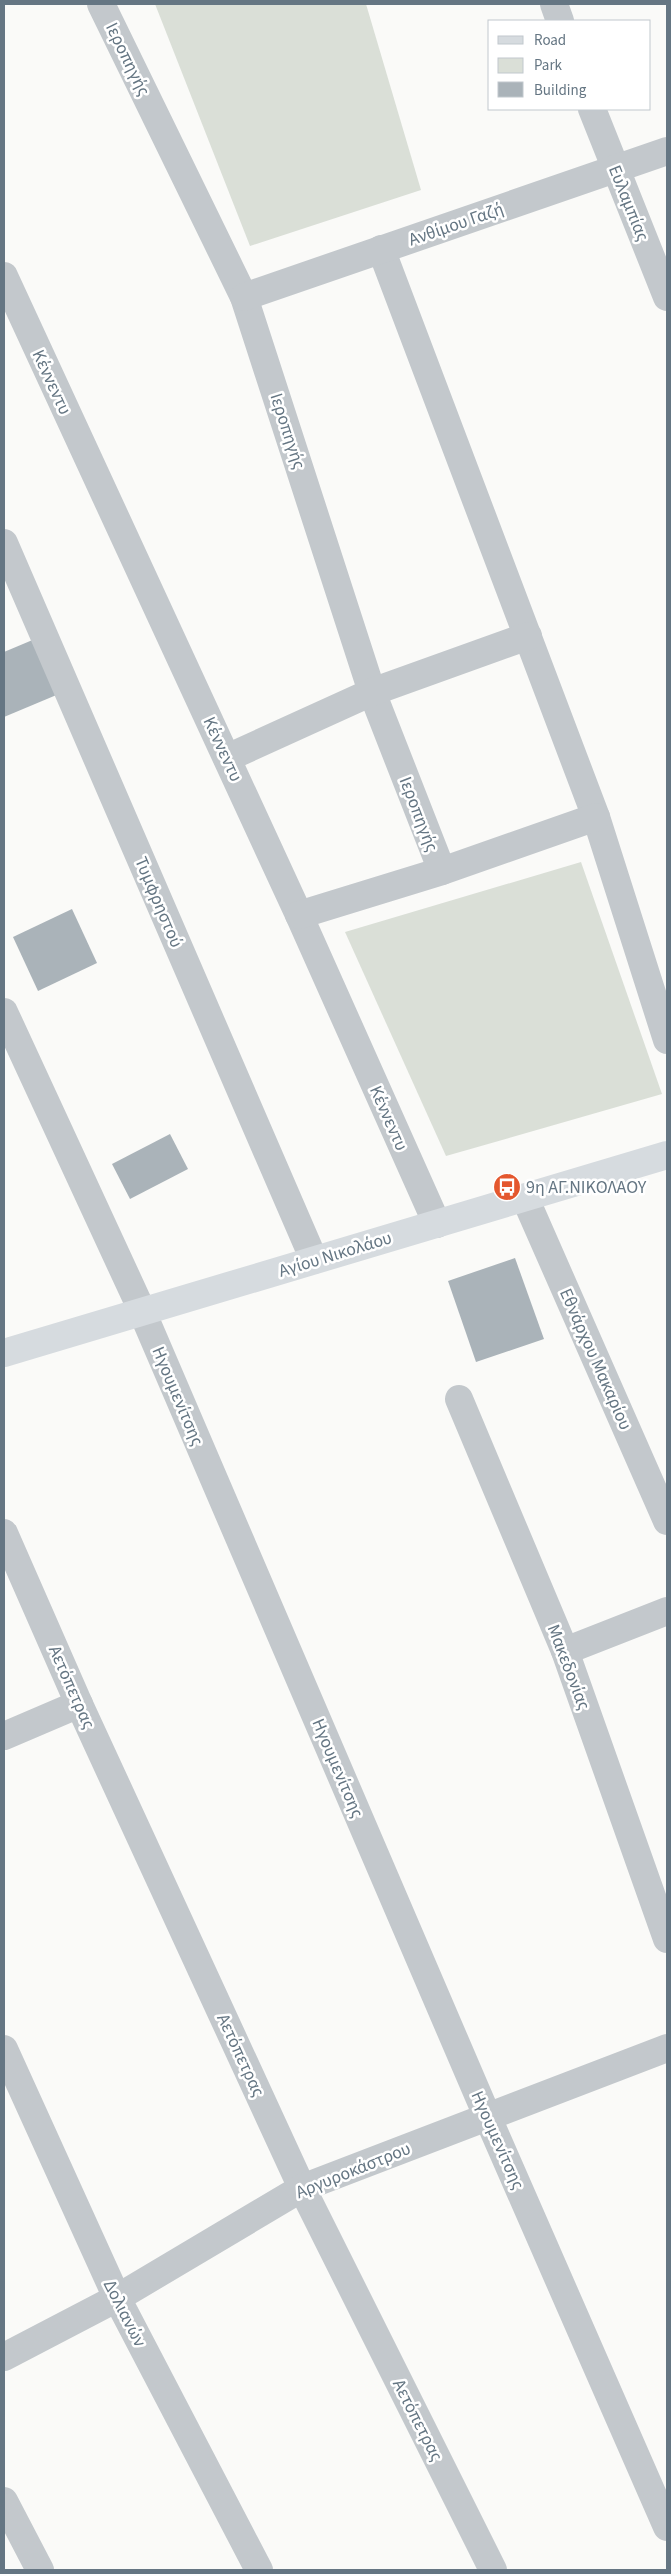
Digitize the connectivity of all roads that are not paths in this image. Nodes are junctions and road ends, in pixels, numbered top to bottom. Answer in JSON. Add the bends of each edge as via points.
{"nodes":[{"id":1,"x":101,"y":4,"type":"edge"},
{"id":2,"x":554,"y":4,"type":"edge"},
{"id":3,"x":560,"y":20,"type":"edge"},
{"id":4,"x":592,"y":110,"type":"edge"},
{"id":5,"x":667,"y":151,"type":"edge"},
{"id":6,"x":615,"y":169,"type":"junction"},
{"id":7,"x":382,"y":249,"type":"junction"},
{"id":8,"x":4,"y":276,"type":"edge"},
{"id":9,"x":667,"y":296,"type":"edge"},
{"id":10,"x":244,"y":297,"type":"junction"},
{"id":11,"x":13,"y":322,"type":"edge"},
{"id":12,"x":4,"y":544,"type":"edge"},
{"id":13,"x":528,"y":636,"type":"junction"},
{"id":14,"x":372,"y":692,"type":"junction"},
{"id":15,"x":227,"y":758,"type":"junction"},
{"id":16,"x":596,"y":817,"type":"junction"},
{"id":17,"x":442,"y":871,"type":"junction"},
{"id":18,"x":299,"y":915,"type":"junction"},
{"id":19,"x":4,"y":1012,"type":"edge"},
{"id":20,"x":667,"y":1040,"type":"edge"},
{"id":21,"x":667,"y":1155,"type":"edge"},
{"id":22,"x":525,"y":1198,"type":"junction"},
{"id":23,"x":436,"y":1224,"type":"junction"},
{"id":24,"x":314,"y":1260,"type":"junction"},
{"id":25,"x":142,"y":1312,"type":"junction"},
{"id":26,"x":4,"y":1353,"type":"edge"},
{"id":27,"x":459,"y":1399,"type":"dead end"},
{"id":28,"x":667,"y":1521,"type":"edge"},
{"id":29,"x":4,"y":1534,"type":"edge"},
{"id":30,"x":667,"y":1611,"type":"edge"},
{"id":31,"x":565,"y":1651,"type":"junction"},
{"id":32,"x":79,"y":1704,"type":"junction"},
{"id":33,"x":4,"y":1736,"type":"edge"},
{"id":34,"x":667,"y":1939,"type":"edge"},
{"id":35,"x":667,"y":2048,"type":"edge"},
{"id":36,"x":4,"y":2049,"type":"edge"},
{"id":37,"x":488,"y":2118,"type":"junction"},
{"id":38,"x":302,"y":2188,"type":"junction"},
{"id":39,"x":117,"y":2298,"type":"junction"},
{"id":40,"x":4,"y":2357,"type":"edge"},
{"id":41,"x":4,"y":2502,"type":"edge"},
{"id":42,"x":667,"y":2527,"type":"edge"},
{"id":43,"x":40,"y":2570,"type":"edge"},
{"id":44,"x":259,"y":2570,"type":"edge"},
{"id":45,"x":493,"y":2570,"type":"edge"}],
"edges":[{"from":1,"to":10,"type":"street","name":"Ιεροπηγής"},
{"from":2,"to":3,"type":"street"},
{"from":4,"to":6,"type":"street","name":"Ευλαμπίας"},
{"from":5,"to":6,"type":"street","name":"Ανθίμου Γαζή"},
{"from":6,"to":7,"type":"street","name":"Ανθίμου Γαζή"},
{"from":6,"to":9,"type":"street","name":"Ευλαμπίας"},
{"from":7,"to":10,"type":"street","name":"Ανθίμου Γαζή"},
{"from":7,"to":13,"type":"street"},
{"from":8,"to":11,"type":"street","name":"Κέννεντυ"},
{"from":10,"to":14,"type":"street","name":"Ιεροπηγής"},
{"from":11,"to":15,"type":"street","name":"Κέννεντυ"},
{"from":12,"to":24,"type":"street","name":"Τυμφρηστού"},
{"from":13,"to":14,"type":"street"},
{"from":13,"to":16,"type":"street"},
{"from":14,"to":15,"type":"street"},
{"from":14,"to":17,"type":"street","name":"Ιεροπηγής"},
{"from":15,"to":18,"type":"street","name":"Κέννεντυ"},
{"from":16,"to":17,"type":"street"},
{"from":16,"to":20,"type":"street"},
{"from":17,"to":18,"type":"street"},
{"from":18,"to":23,"type":"street","name":"Κέννεντυ"},
{"from":19,"to":25,"type":"street","name":"Ηγουμενίτσης"},
{"from":21,"to":22,"type":"street","name":"Αγίου Νικολάου"},
{"from":22,"to":23,"type":"street","name":"Αγίου Νικολάου"},
{"from":22,"to":28,"type":"street","name":"Εθνάρχου Μακαρίου"},
{"from":23,"to":24,"type":"street","name":"Αγίου Νικολάου"},
{"from":24,"to":25,"type":"street","name":"Αγίου Νικολάου"},
{"from":25,"to":26,"type":"street","name":"Αγίου Νικολάου"},
{"from":25,"to":37,"type":"street","name":"Ηγουμενίτσης"},
{"from":27,"to":31,"type":"street","name":"Μακεδονίας"},
{"from":29,"to":32,"type":"street","name":"Αετόπετρας"},
{"from":30,"to":31,"type":"street"},
{"from":31,"to":34,"type":"street","name":"Μακεδονίας"},
{"from":32,"to":33,"type":"street"},
{"from":32,"to":38,"type":"street","name":"Αετόπετρας"},
{"from":35,"to":37,"type":"street","name":"Αργυροκάστρου"},
{"from":36,"to":39,"type":"street","name":"Δολιανών"},
{"from":37,"to":38,"type":"street","name":"Αργυροκάστρου"},
{"from":37,"to":42,"type":"street","name":"Ηγουμενίτσης"},
{"from":38,"to":39,"type":"street","name":"Αργυροκάστρου"},
{"from":38,"to":45,"type":"street","name":"Αετόπετρας"},
{"from":39,"to":40,"type":"street","name":"Αργυροκάστρου"},
{"from":39,"to":44,"type":"street","name":"Δολιανών"},
{"from":41,"to":43,"type":"street"}]}
